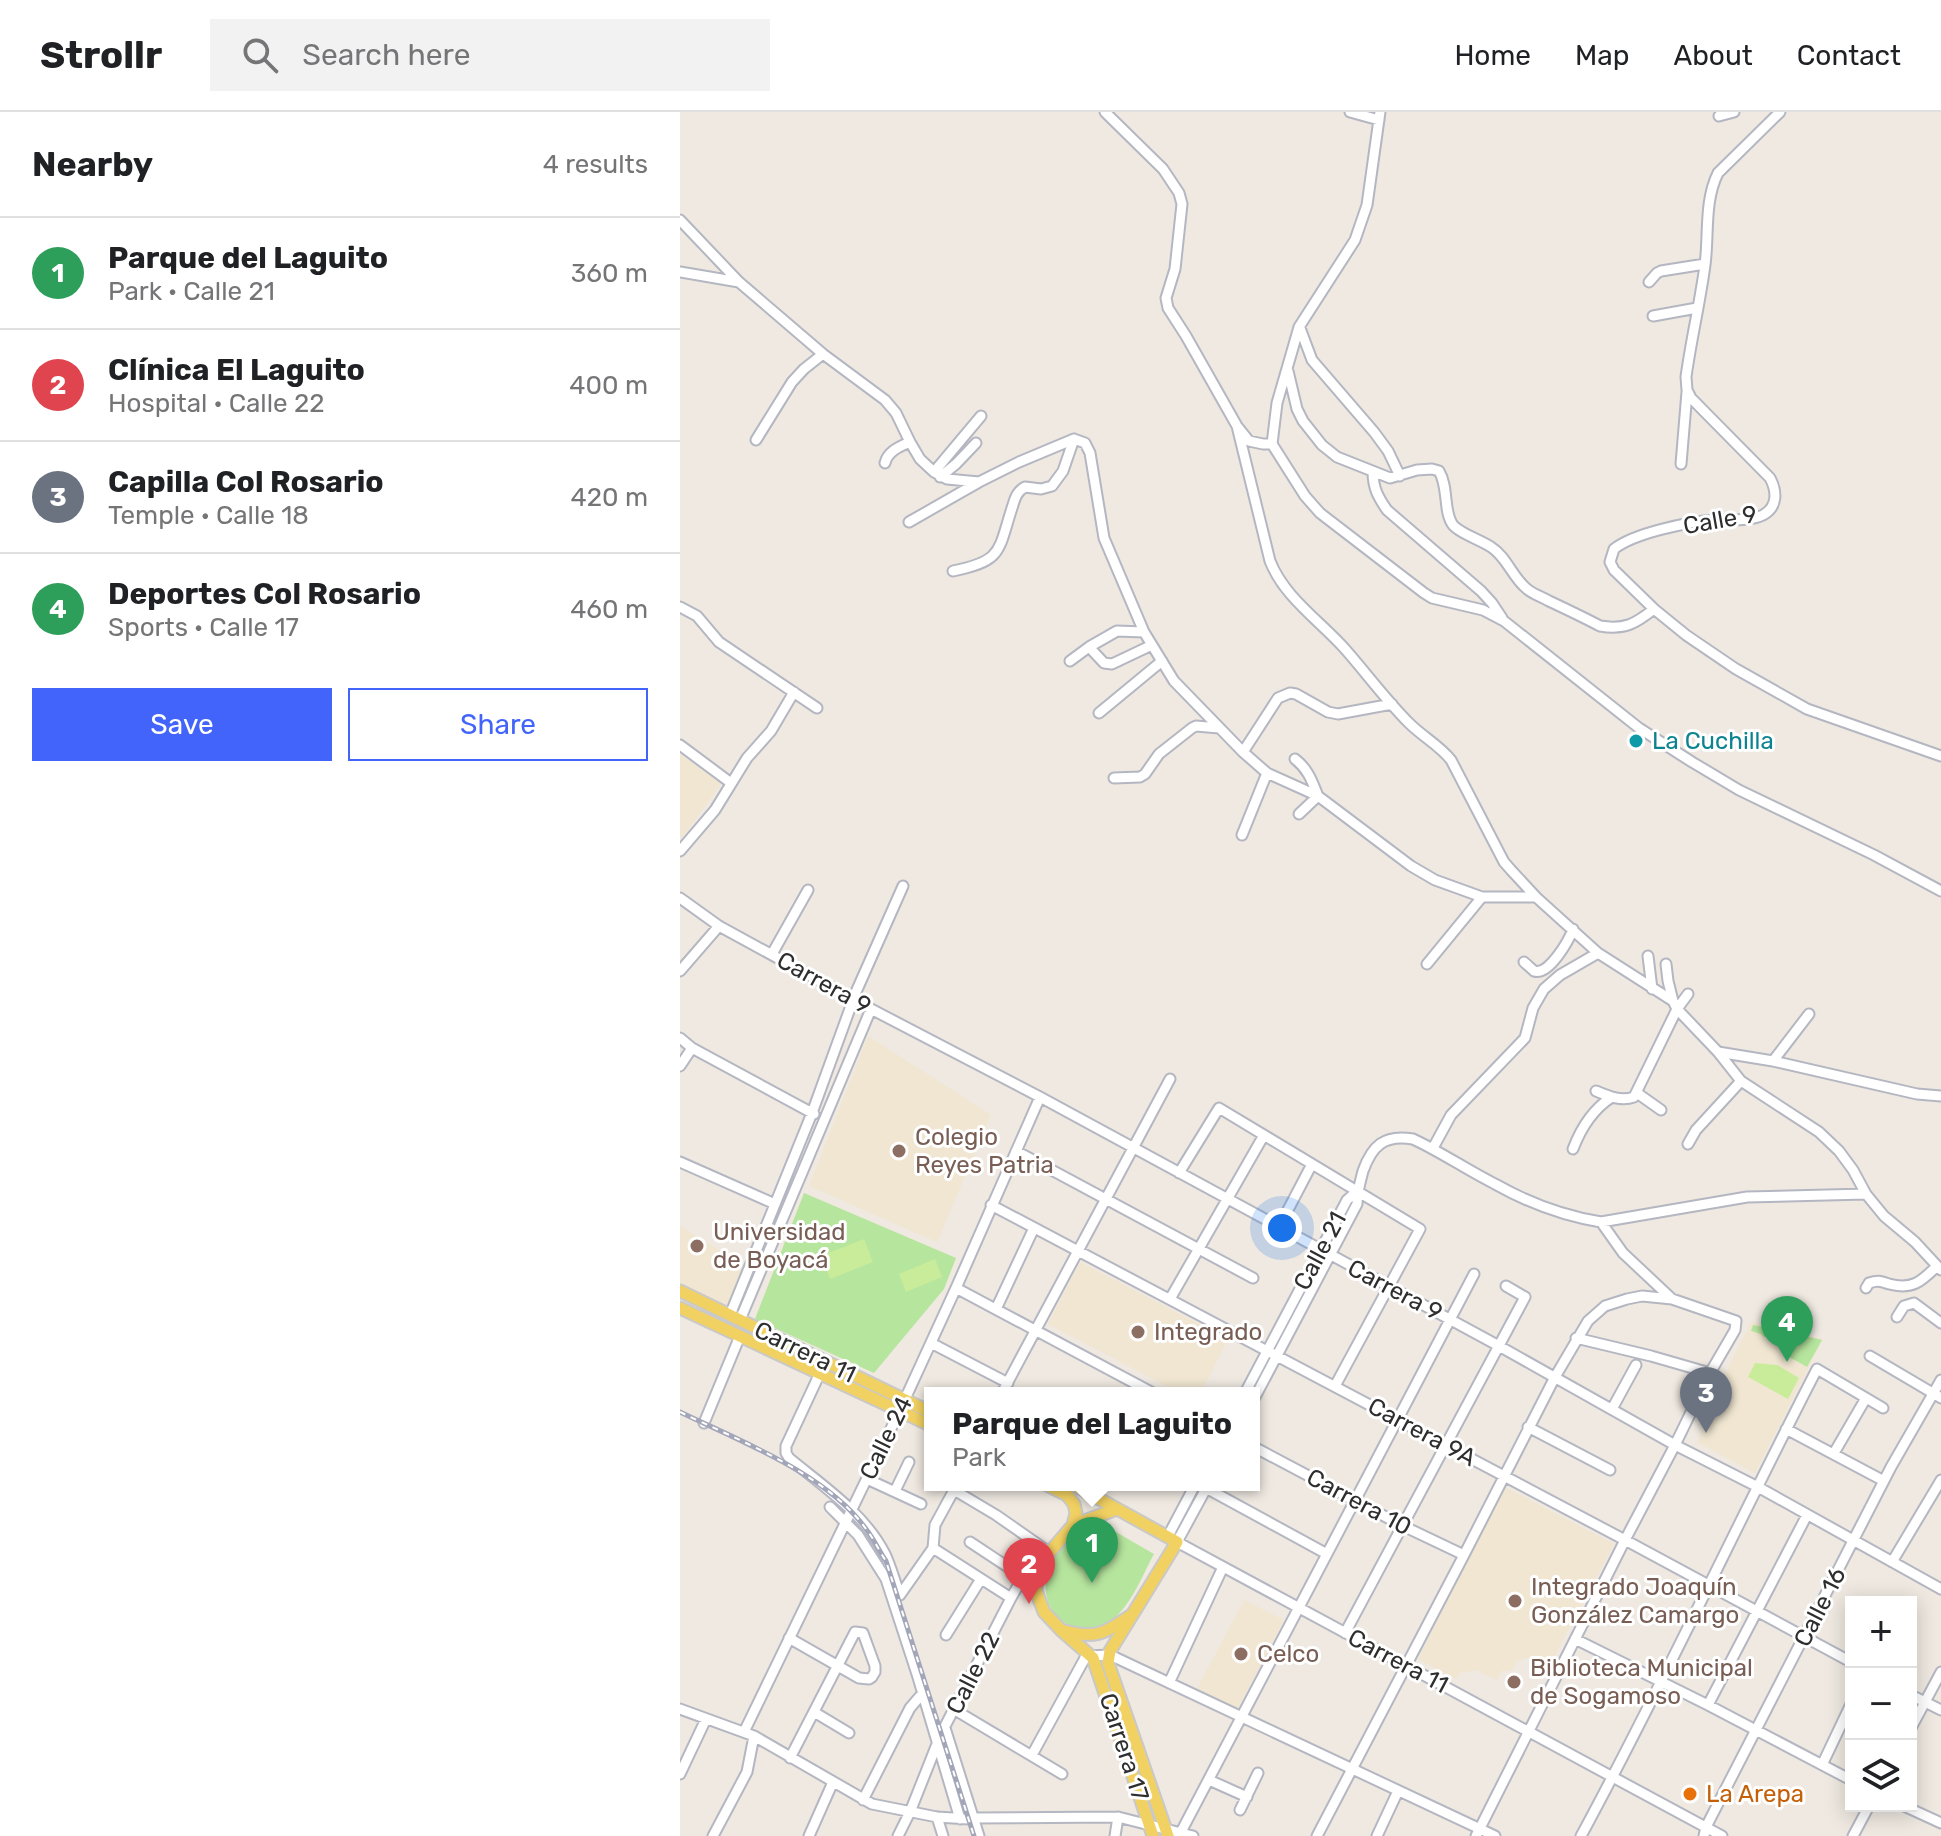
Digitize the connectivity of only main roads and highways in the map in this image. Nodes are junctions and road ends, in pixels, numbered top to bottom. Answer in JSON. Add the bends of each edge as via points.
{"nodes":[{"id":1,"x":680,"y":1291,"type":"edge"},
{"id":2,"x":680,"y":1308,"type":"edge"},
{"id":3,"x":902,"y":1405,"type":"junction"},
{"id":4,"x":924,"y":1410,"type":"edge"},
{"id":5,"x":924,"y":1421,"type":"edge"},
{"id":6,"x":1059,"y":1491,"type":"edge"},
{"id":7,"x":1085,"y":1491,"type":"edge"},
{"id":8,"x":1117,"y":1509,"type":"junction"},
{"id":9,"x":1073,"y":1525,"type":"junction"},
{"id":10,"x":1133,"y":1614,"type":"junction"},
{"id":11,"x":1062,"y":1631,"type":"junction"},
{"id":12,"x":1151,"y":1830,"type":"edge"},
{"id":13,"x":1165,"y":1833,"type":"edge"}],
"edges":[{"from":1,"to":3,"type":"main road","name":"Carrera 11"},
{"from":2,"to":3,"type":"main road","name":"Carrera 11"},
{"from":3,"to":4,"type":"main road","name":"Carrera 11"},
{"from":3,"to":5,"type":"main road","name":"Carrera 11"},
{"from":6,"to":9,"type":"main road","via":[[1074,1504]]},
{"from":7,"to":8,"type":"main road","name":"Carrera 11"},
{"from":8,"to":9,"type":"main road"},
{"from":8,"to":10,"type":"main road","name":"Carrera 11","via":[[1173,1539]]},
{"from":9,"to":11,"type":"main road","name":"Calle 22","via":[[1038,1566],[1036,1591],[1044,1612]]},
{"from":10,"to":11,"type":"main road","via":[[1095,1636]]},
{"from":10,"to":13,"type":"main road","name":"Carrera 17","via":[[1109,1659]]},
{"from":11,"to":12,"type":"main road","name":"Carrera 17","via":[[1093,1657]]}]}
